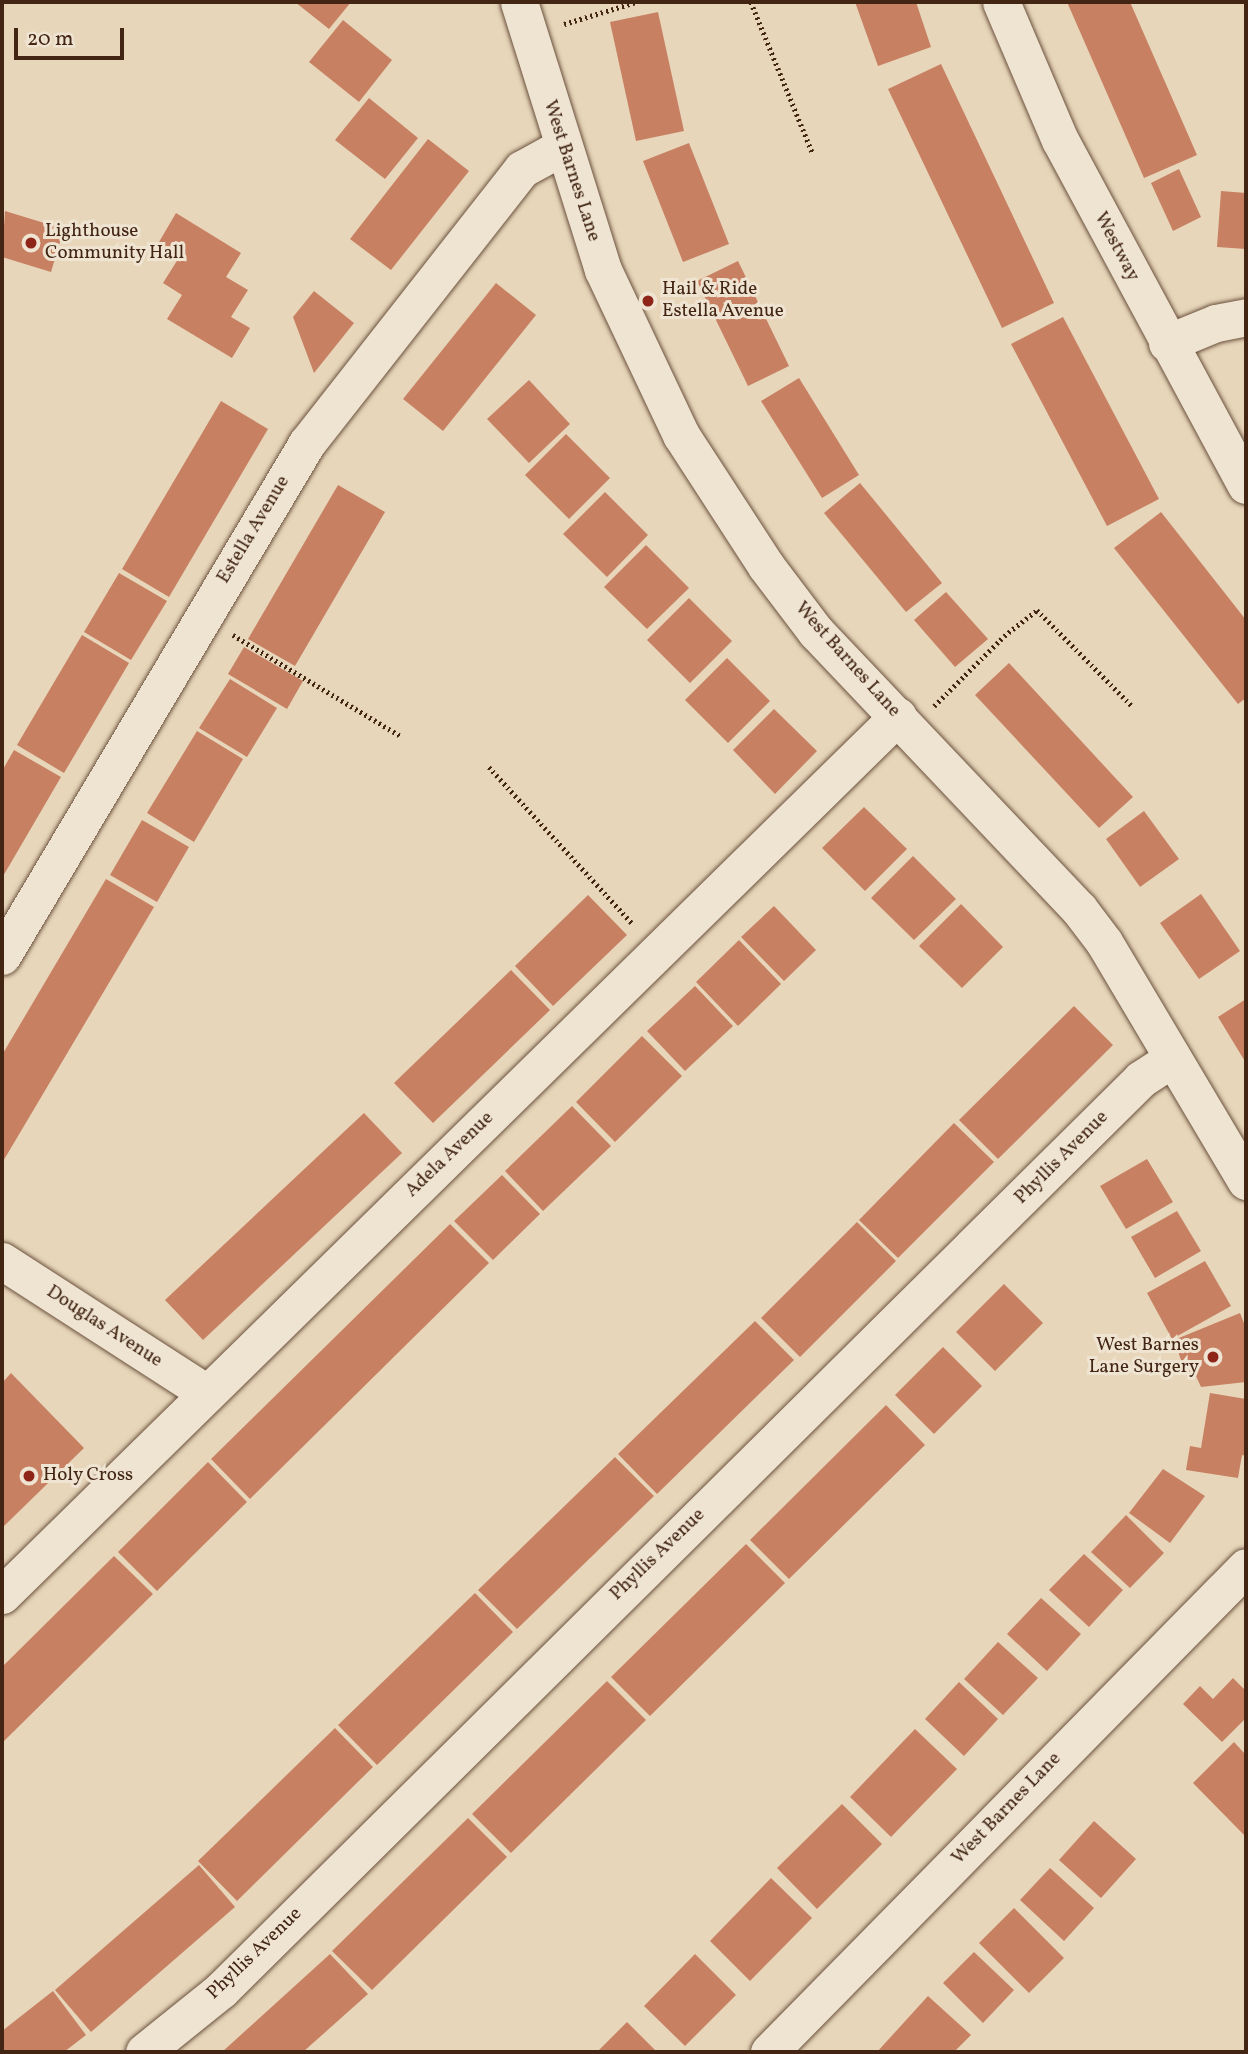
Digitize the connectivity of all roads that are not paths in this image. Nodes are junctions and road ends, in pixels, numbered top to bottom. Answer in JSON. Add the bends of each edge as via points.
{"nodes":[{"id":1,"x":1001,"y":2,"type":"edge"},
{"id":2,"x":524,"y":18,"type":"edge"},
{"id":3,"x":562,"y":147,"type":"junction"},
{"id":4,"x":1246,"y":317,"type":"edge"},
{"id":5,"x":1167,"y":343,"type":"junction"},
{"id":6,"x":1246,"y":485,"type":"edge"},
{"id":7,"x":904,"y":722,"type":"junction"},
{"id":8,"x":2,"y":956,"type":"edge"},
{"id":9,"x":1172,"y":1059,"type":"junction"},
{"id":10,"x":1246,"y":1181,"type":"edge"},
{"id":11,"x":2,"y":1261,"type":"edge"},
{"id":12,"x":207,"y":1393,"type":"junction"},
{"id":13,"x":1246,"y":1567,"type":"edge"},
{"id":14,"x":2,"y":1595,"type":"edge"},
{"id":15,"x":144,"y":2052,"type":"edge"},
{"id":16,"x":769,"y":2052,"type":"edge"}],
"edges":[{"from":1,"to":5,"type":"street","name":"Westway","via":[[1059,139]]},
{"from":2,"to":3,"type":"street","name":"West Barnes Lane"},
{"from":3,"to":7,"type":"street","name":"West Barnes Lane","via":[[603,270],[681,436],[758,555],[816,632]]},
{"from":3,"to":8,"type":"street","name":"Estella Avenue","via":[[522,169],[307,443]]},
{"from":4,"to":5,"type":"street","via":[[1216,323]]},
{"from":5,"to":6,"type":"street","name":"Westway"},
{"from":7,"to":9,"type":"street","name":"West Barnes Lane","via":[[1079,909],[1104,942]]},
{"from":7,"to":12,"type":"street","name":"Adela Avenue","via":[[659,953]]},
{"from":9,"to":10,"type":"street","name":"West Barnes Lane"},
{"from":9,"to":15,"type":"street","name":"Phyllis Avenue","via":[[1141,1079],[221,1990]]},
{"from":11,"to":12,"type":"street","name":"Douglas Avenue"},
{"from":12,"to":14,"type":"street","name":"Adela Avenue"},
{"from":13,"to":16,"type":"street","name":"West Barnes Lane"}]}
